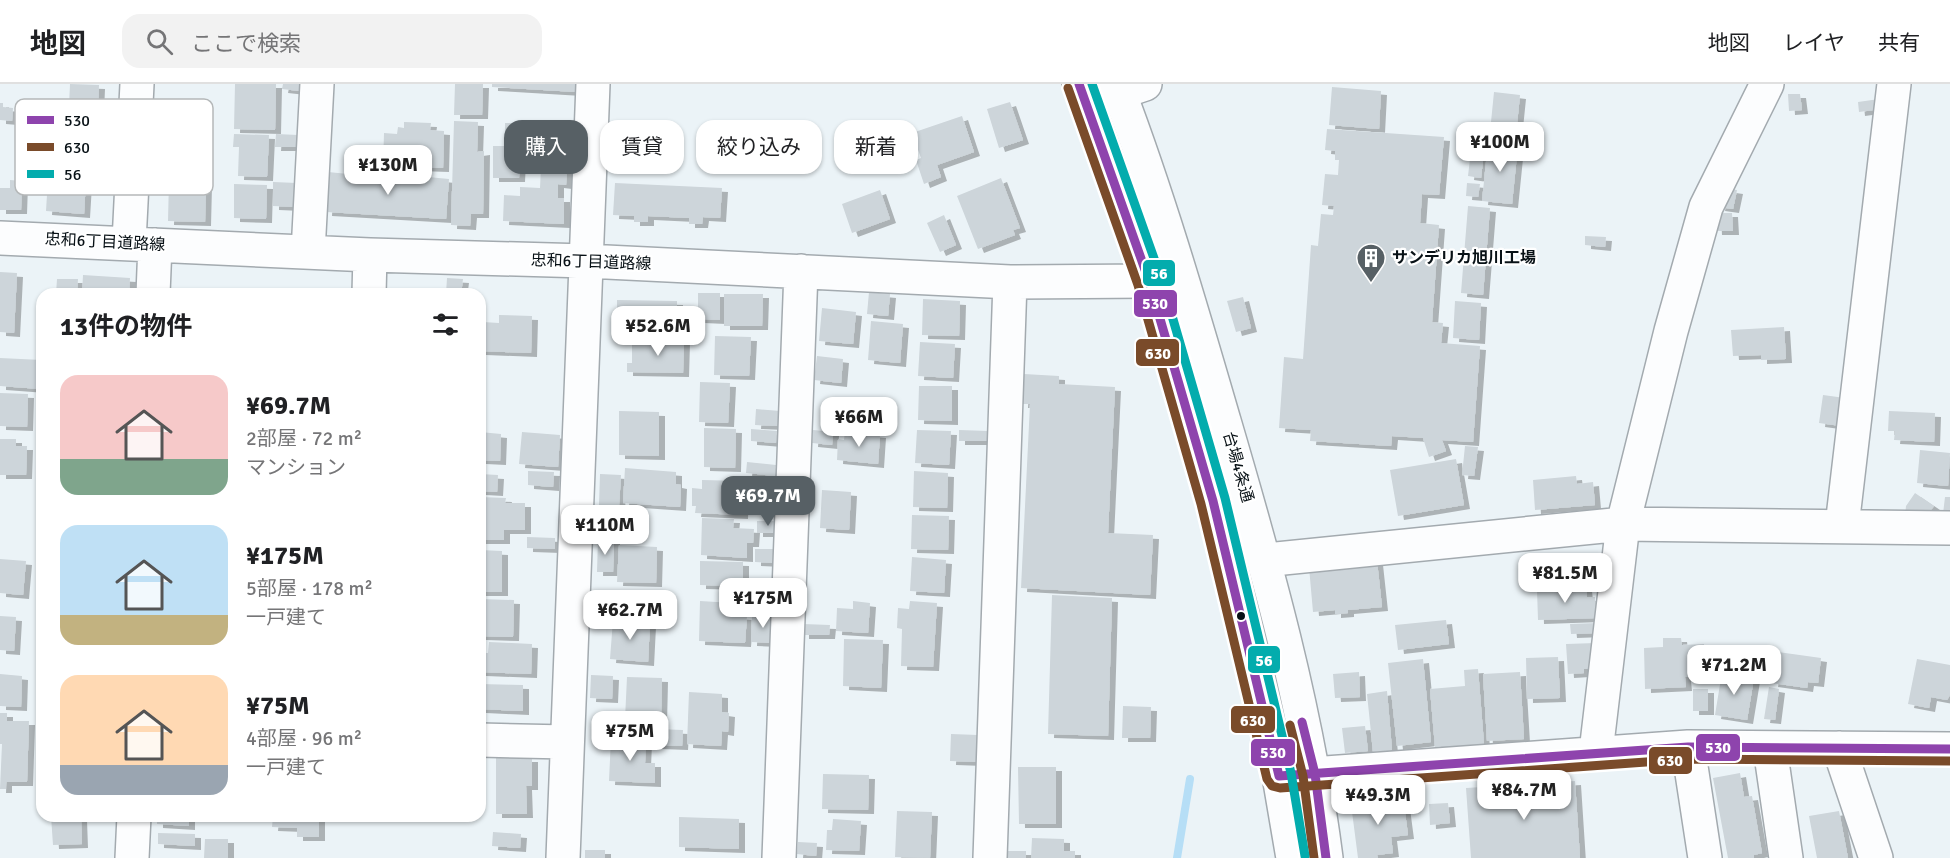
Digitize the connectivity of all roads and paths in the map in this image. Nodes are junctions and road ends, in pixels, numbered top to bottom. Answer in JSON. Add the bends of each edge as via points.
{"nodes":[{"id":1,"x":137,"y":84,"type":"edge"},
{"id":2,"x":316,"y":84,"type":"edge"},
{"id":3,"x":593,"y":84,"type":"edge"},
{"id":4,"x":1767,"y":84,"type":"edge"},
{"id":5,"x":1894,"y":84,"type":"edge"},
{"id":6,"x":1127,"y":87,"type":"edge"},
{"id":7,"x":1083,"y":94,"type":"edge"},
{"id":8,"x":137,"y":99,"type":"edge"},
{"id":9,"x":140,"y":195,"type":"edge"},
{"id":10,"x":0,"y":238,"type":"edge"},
{"id":11,"x":142,"y":243,"type":"junction"},
{"id":12,"x":308,"y":252,"type":"junction"},
{"id":13,"x":370,"y":255,"type":"junction"},
{"id":14,"x":586,"y":261,"type":"junction"},
{"id":15,"x":801,"y":271,"type":"junction"},
{"id":16,"x":1181,"y":272,"type":"junction"},
{"id":17,"x":1149,"y":281,"type":"junction"},
{"id":18,"x":1010,"y":282,"type":"junction"},
{"id":19,"x":152,"y":288,"type":"edge"},
{"id":20,"x":369,"y":288,"type":"edge"},
{"id":21,"x":1623,"y":524,"type":"junction"},
{"id":22,"x":1842,"y":526,"type":"junction"},
{"id":23,"x":1950,"y":528,"type":"edge"},
{"id":24,"x":1265,"y":560,"type":"junction"},
{"id":25,"x":486,"y":740,"type":"edge"},
{"id":26,"x":567,"y":742,"type":"junction"},
{"id":27,"x":1688,"y":747,"type":"junction"},
{"id":28,"x":1770,"y":748,"type":"junction"},
{"id":29,"x":1839,"y":748,"type":"junction"},
{"id":30,"x":1950,"y":749,"type":"edge"},
{"id":31,"x":1596,"y":752,"type":"junction"},
{"id":32,"x":1315,"y":774,"type":"junction"},
{"id":33,"x":1279,"y":776,"type":"junction"},
{"id":34,"x":134,"y":822,"type":"edge"},
{"id":35,"x":132,"y":858,"type":"edge"},
{"id":36,"x":562,"y":858,"type":"edge"},
{"id":37,"x":779,"y":858,"type":"edge"},
{"id":38,"x":990,"y":858,"type":"edge"},
{"id":39,"x":1293,"y":858,"type":"edge"},
{"id":40,"x":1326,"y":858,"type":"edge"},
{"id":41,"x":1705,"y":858,"type":"edge"},
{"id":42,"x":1786,"y":858,"type":"edge"},
{"id":43,"x":1876,"y":858,"type":"edge"}],
"edges":[{"from":1,"to":8,"type":"main road"},
{"from":2,"to":12,"type":"main road"},
{"from":3,"to":14,"type":"main road"},
{"from":4,"to":21,"type":"main road","via":[[1706,207]]},
{"from":5,"to":22,"type":"main road"},
{"from":6,"to":7,"type":"main road"},
{"from":6,"to":16,"type":"main road","name":"台場4条通"},
{"from":7,"to":17,"type":"main road","name":"台場4条通"},
{"from":9,"to":11,"type":"main road"},
{"from":10,"to":11,"type":"main road","name":"忠和6丁目道路線"},
{"from":11,"to":12,"type":"main road","name":"忠和6丁目道路線"},
{"from":11,"to":19,"type":"main road"},
{"from":12,"to":13,"type":"main road","name":"忠和6丁目道路線"},
{"from":13,"to":14,"type":"main road","name":"忠和6丁目道路線"},
{"from":13,"to":20,"type":"main road"},
{"from":14,"to":15,"type":"main road","name":"忠和6丁目道路線"},
{"from":14,"to":26,"type":"main road"},
{"from":15,"to":18,"type":"main road","name":"忠和6丁目道路線"},
{"from":15,"to":37,"type":"main road"},
{"from":16,"to":17,"type":"main road","name":"忠和6丁目道路線"},
{"from":16,"to":24,"type":"main road","name":"台場4条通"},
{"from":17,"to":18,"type":"main road","name":"忠和6丁目道路線"},
{"from":17,"to":33,"type":"main road","name":"台場4条通","via":[[1213,501]]},
{"from":18,"to":38,"type":"main road"},
{"from":21,"to":22,"type":"main road"},
{"from":21,"to":24,"type":"main road"},
{"from":21,"to":31,"type":"main road"},
{"from":22,"to":23,"type":"main road"},
{"from":24,"to":32,"type":"main road","name":"台場4条通"},
{"from":25,"to":26,"type":"main road"},
{"from":26,"to":36,"type":"main road"},
{"from":27,"to":28,"type":"main road"},
{"from":27,"to":31,"type":"main road"},
{"from":27,"to":41,"type":"main road"},
{"from":28,"to":29,"type":"main road"},
{"from":28,"to":42,"type":"main road"},
{"from":29,"to":30,"type":"main road"},
{"from":29,"to":43,"type":"main road"},
{"from":31,"to":32,"type":"main road"},
{"from":32,"to":33,"type":"main road"},
{"from":32,"to":40,"type":"main road","name":"台場4条通"},
{"from":33,"to":39,"type":"main road","name":"台場4条通"},
{"from":34,"to":35,"type":"main road"}]}
